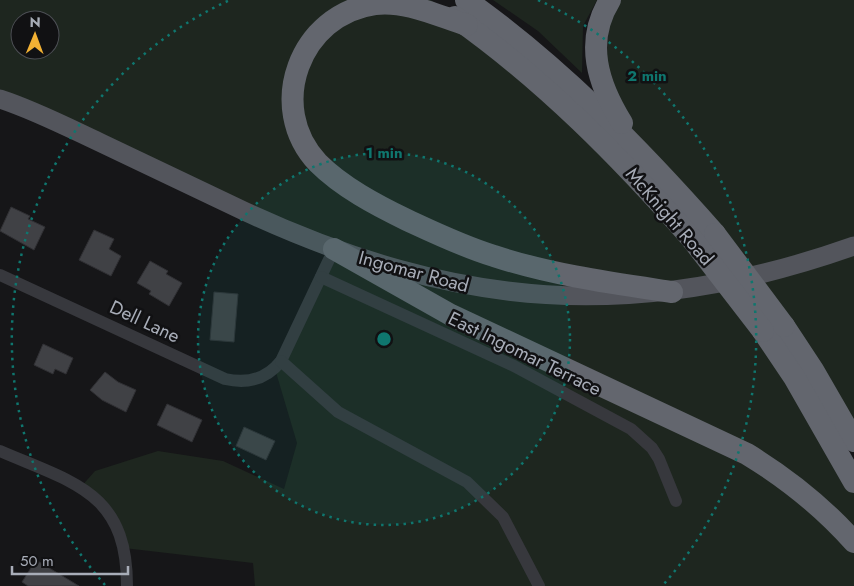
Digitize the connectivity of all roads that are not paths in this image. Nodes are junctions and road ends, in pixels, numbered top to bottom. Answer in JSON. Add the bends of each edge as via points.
{"nodes":[{"id":1,"x":431,"y":0,"type":"edge"},
{"id":2,"x":466,"y":0,"type":"edge"},
{"id":3,"x":610,"y":0,"type":"edge"},
{"id":4,"x":467,"y":25,"type":"junction"},
{"id":5,"x":0,"y":99,"type":"edge"},
{"id":6,"x":636,"y":147,"type":"junction"},
{"id":7,"x":854,"y":246,"type":"edge"},
{"id":8,"x":334,"y":249,"type":"junction"},
{"id":9,"x":0,"y":275,"type":"edge"},
{"id":10,"x":321,"y":277,"type":"junction"},
{"id":11,"x":672,"y":292,"type":"junction"},
{"id":12,"x":774,"y":328,"type":"junction"},
{"id":13,"x":278,"y":365,"type":"junction"},
{"id":14,"x":854,"y":441,"type":"edge"},
{"id":15,"x":0,"y":452,"type":"edge"},
{"id":16,"x":854,"y":482,"type":"edge"},
{"id":17,"x":676,"y":502,"type":"dead end"},
{"id":18,"x":854,"y":542,"type":"edge"},
{"id":19,"x":127,"y":586,"type":"edge"},
{"id":20,"x":539,"y":586,"type":"edge"}],
"edges":[{"from":1,"to":4,"type":"highway","name":"McKnight Road"},
{"from":2,"to":6,"type":"highway","name":"McKnight Road","via":[[564,78]]},
{"from":3,"to":6,"type":"highway","via":[[597,30],[596,67],[608,100]]},
{"from":4,"to":11,"type":"highway","via":[[413,7],[387,3],[361,6],[326,24],[301,57],[294,85],[294,114],[308,151],[327,172],[359,194],[460,244],[562,274]]},
{"from":4,"to":12,"type":"highway","name":"McKnight Road","bridge":true,"via":[[589,128]]},
{"from":5,"to":8,"type":"main road","name":"Ingomar Road","via":[[51,119],[247,213]]},
{"from":6,"to":12,"type":"highway","name":"McKnight Road","bridge":true,"via":[[715,234]]},
{"from":7,"to":11,"type":"main road","name":"Ingomar Road","via":[[770,273]]},
{"from":8,"to":10,"type":"street"},
{"from":8,"to":11,"type":"main road","name":"Ingomar Road","via":[[414,274],[517,293],[592,297]]},
{"from":8,"to":18,"type":"highway","via":[[451,315],[747,454],[810,497]]},
{"from":9,"to":13,"type":"street","name":"Dell Lane","via":[[225,379],[256,380]]},
{"from":10,"to":13,"type":"street"},
{"from":10,"to":17,"type":"street","name":"East Ingomar Terrace","via":[[514,366],[631,429],[660,458]]},
{"from":12,"to":14,"type":"highway","name":"McKnight Road","via":[[813,370]]},
{"from":12,"to":16,"type":"highway","name":"McKnight Road","via":[[794,377]]},
{"from":13,"to":20,"type":"street","via":[[338,412],[467,482],[503,516]]},
{"from":15,"to":19,"type":"street","via":[[93,495],[107,509],[124,548]]}]}
